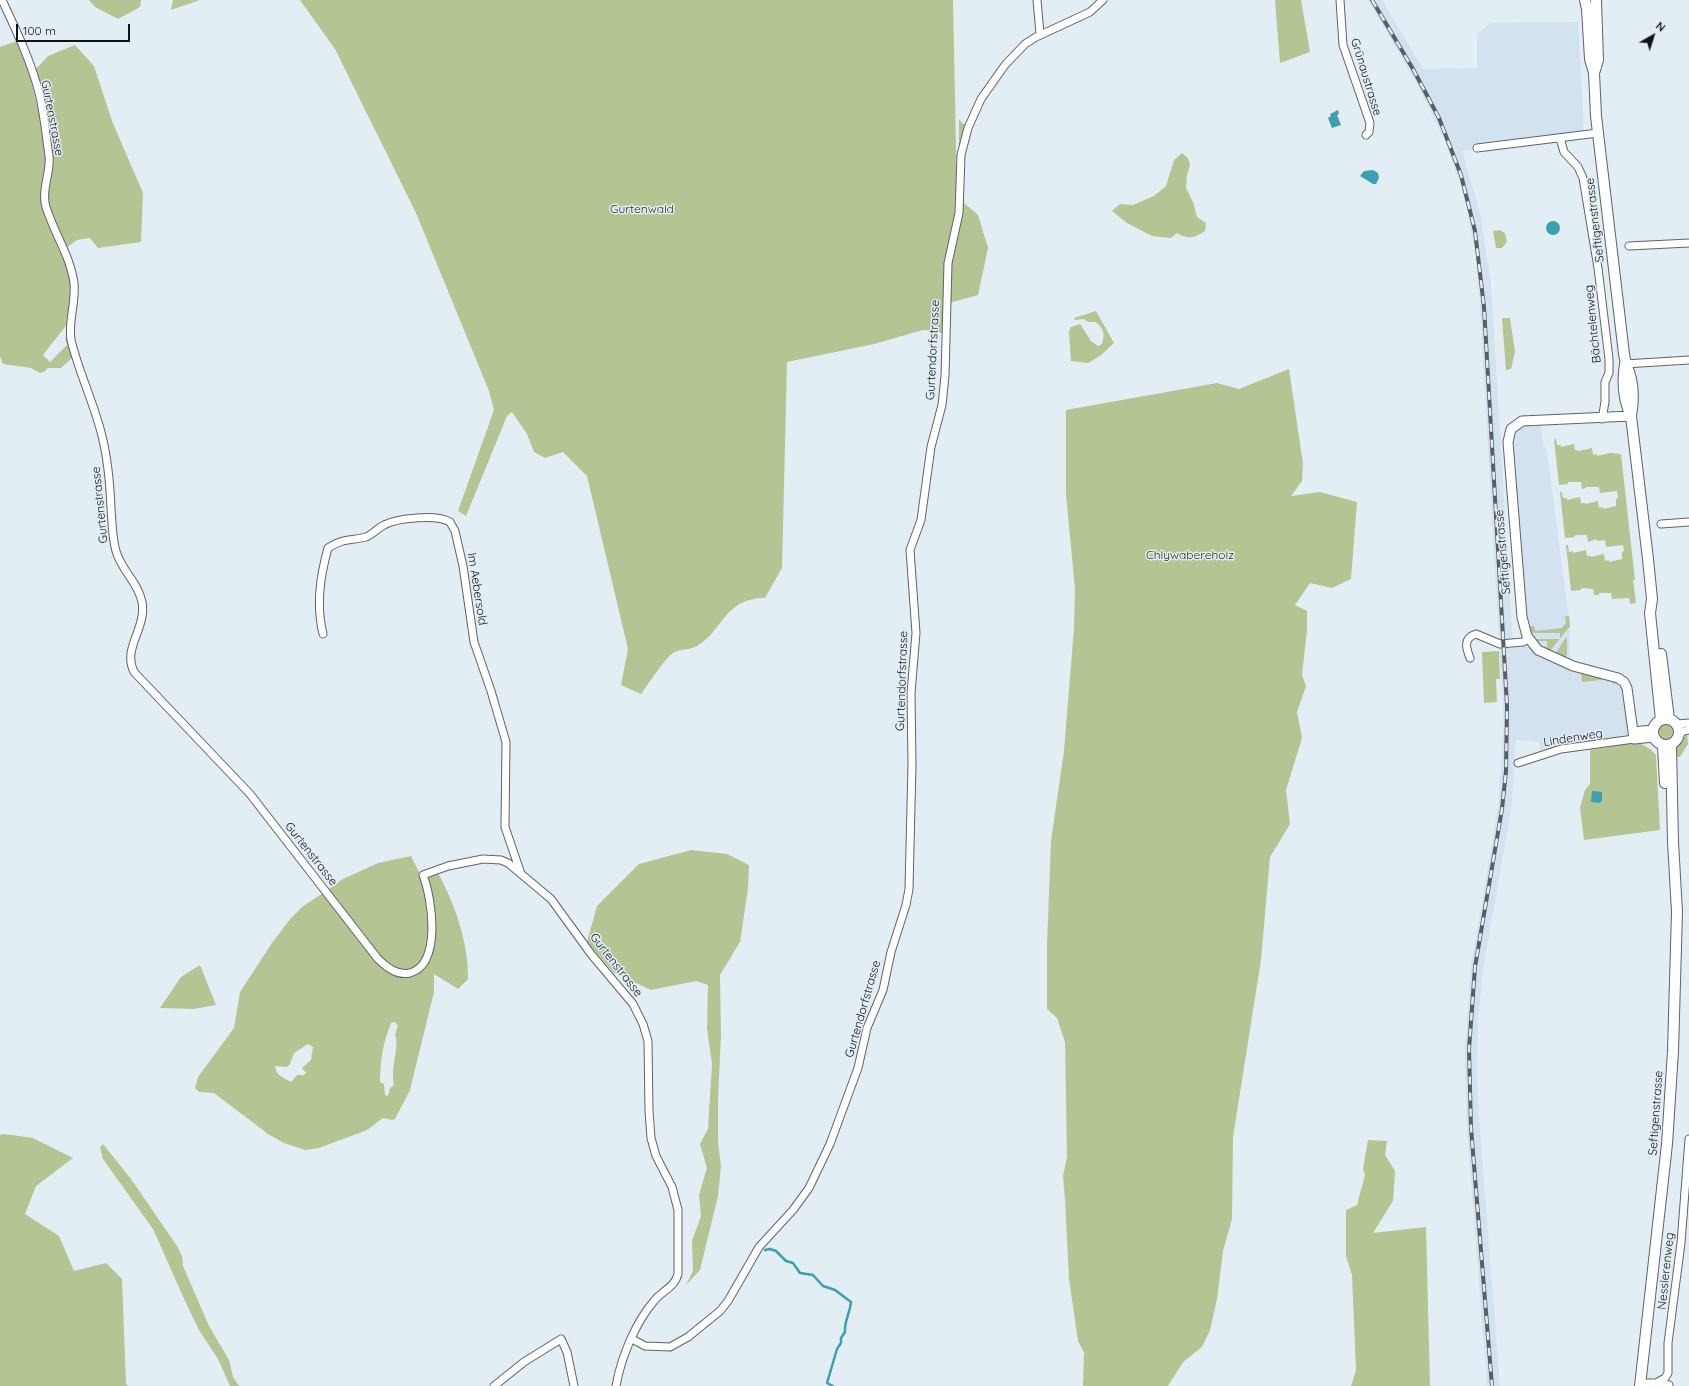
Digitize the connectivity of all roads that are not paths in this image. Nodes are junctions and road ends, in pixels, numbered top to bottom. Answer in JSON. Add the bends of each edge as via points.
{"nodes":[{"id":1,"x":2,"y":0,"type":"edge"},
{"id":2,"x":1037,"y":0,"type":"edge"},
{"id":3,"x":1103,"y":0,"type":"edge"},
{"id":4,"x":1340,"y":0,"type":"edge"},
{"id":5,"x":1585,"y":0,"type":"edge"},
{"id":6,"x":1595,"y":0,"type":"edge"},
{"id":7,"x":1040,"y":34,"type":"junction"},
{"id":8,"x":1594,"y":73,"type":"junction"},
{"id":9,"x":1598,"y":132,"type":"junction"},
{"id":10,"x":1366,"y":135,"type":"dead end"},
{"id":11,"x":1560,"y":138,"type":"junction"},
{"id":12,"x":1477,"y":148,"type":"dead end"},
{"id":13,"x":1689,"y":243,"type":"edge"},
{"id":14,"x":1629,"y":246,"type":"dead end"},
{"id":15,"x":1689,"y":360,"type":"edge"},
{"id":16,"x":1625,"y":364,"type":"junction"},
{"id":17,"x":1631,"y":416,"type":"junction"},
{"id":18,"x":1602,"y":419,"type":"junction"},
{"id":19,"x":1689,"y":522,"type":"edge"},
{"id":20,"x":1661,"y":524,"type":"dead end"},
{"id":21,"x":323,"y":634,"type":"dead end"},
{"id":22,"x":1528,"y":639,"type":"junction"},
{"id":23,"x":1470,"y":658,"type":"dead end"},
{"id":24,"x":1689,"y":723,"type":"edge"},
{"id":25,"x":1675,"y":725,"type":"edge"},
{"id":26,"x":1654,"y":734,"type":"junction"},
{"id":27,"x":1633,"y":736,"type":"junction"},
{"id":28,"x":1667,"y":745,"type":"junction"},
{"id":29,"x":1518,"y":763,"type":"dead end"},
{"id":30,"x":520,"y":871,"type":"junction"},
{"id":31,"x":1689,"y":1139,"type":"edge"},
{"id":32,"x":632,"y":1339,"type":"junction"},
{"id":33,"x":1656,"y":1383,"type":"junction"},
{"id":34,"x":1640,"y":1384,"type":"edge"},
{"id":35,"x":1669,"y":1385,"type":"edge"},
{"id":36,"x":494,"y":1386,"type":"edge"},
{"id":37,"x":574,"y":1386,"type":"edge"},
{"id":38,"x":616,"y":1386,"type":"edge"}],
"edges":[{"from":1,"to":30,"type":"street","name":"Gurtenstrasse","via":[[16,28],[38,93],[50,164],[45,187],[45,205],[66,253],[74,284],[74,303],[69,330],[71,340],[102,435],[109,474],[117,553],[142,602],[141,625],[130,653],[134,672],[250,794],[374,955],[390,969],[402,973],[412,972],[422,964],[427,955],[432,930],[429,894],[423,875],[448,866],[488,859],[501,860]]},
{"from":2,"to":7,"type":"street"},
{"from":3,"to":7,"type":"street","name":"Gurtendorfstrasse","via":[[1090,12]]},
{"from":4,"to":10,"type":"street","name":"Grünaustrasse","via":[[1343,45],[1370,123]]},
{"from":5,"to":6,"type":"main road"},
{"from":5,"to":8,"type":"main road","name":"Seftigenstrasse","via":[[1590,58]]},
{"from":6,"to":8,"type":"main road","name":"Seftigenstrasse","via":[[1598,60]]},
{"from":7,"to":32,"type":"street","name":"Gurtendorfstrasse","via":[[1025,44],[981,98],[968,128],[961,155],[959,213],[948,264],[942,405],[931,447],[921,520],[910,550],[916,633],[910,693],[912,764],[909,889],[883,990],[868,1028],[858,1068],[815,1177],[793,1210],[759,1247],[728,1301],[720,1312],[688,1337],[670,1347],[645,1346]]},
{"from":8,"to":9,"type":"main road","name":"Seftigenstrasse"},
{"from":9,"to":11,"type":"street"},
{"from":9,"to":16,"type":"main road","name":"Seftigenstrasse"},
{"from":11,"to":12,"type":"street"},
{"from":11,"to":18,"type":"street","name":"Bächtelenweg","via":[[1564,152],[1581,172],[1598,268],[1609,360]]},
{"from":13,"to":14,"type":"street"},
{"from":15,"to":16,"type":"street"},
{"from":16,"to":17,"type":"main road","name":"Seftigenstrasse","via":[[1631,382]]},
{"from":17,"to":18,"type":"street","name":"Seftigenstrasse"},
{"from":17,"to":25,"type":"main road","name":"Seftigenstrasse","via":[[1652,599],[1650,613]]},
{"from":18,"to":22,"type":"street","name":"Seftigenstrasse","via":[[1526,420],[1516,424],[1509,432],[1522,617]]},
{"from":19,"to":20,"type":"street"},
{"from":21,"to":30,"type":"street","name":"Im Aebersold","via":[[319,596],[328,548],[339,541],[367,536],[385,524],[399,520],[437,518],[450,522],[455,531],[463,566],[474,642],[506,742],[505,827]]},
{"from":22,"to":23,"type":"street","via":[[1500,644],[1476,634],[1466,643]]},
{"from":22,"to":27,"type":"street","via":[[1549,657],[1624,682]]},
{"from":24,"to":25,"type":"street"},
{"from":25,"to":26,"type":"main road"},
{"from":25,"to":28,"type":"main road","via":[[1678,740]]},
{"from":26,"to":27,"type":"street","name":"Lindenweg"},
{"from":26,"to":28,"type":"main road"},
{"from":27,"to":29,"type":"street","name":"Lindenweg","via":[[1561,749]]},
{"from":28,"to":34,"type":"main road","name":"Seftigenstrasse","via":[[1677,912],[1673,1051],[1667,1144]]},
{"from":30,"to":32,"type":"street","name":"Gurtenstrasse","via":[[561,910],[591,954],[633,1004],[646,1033],[651,1138],[656,1156],[672,1187],[678,1210],[678,1274],[673,1284],[654,1301]]},
{"from":31,"to":33,"type":"street","name":"Nesslerenweg","via":[[1681,1243],[1668,1343],[1668,1373]]},
{"from":32,"to":38,"type":"street","name":"Gurtenstrasse","via":[[619,1369]]},
{"from":33,"to":34,"type":"street"},
{"from":33,"to":35,"type":"street"},
{"from":36,"to":37,"type":"street","via":[[519,1365],[561,1339],[567,1352]]}]}
